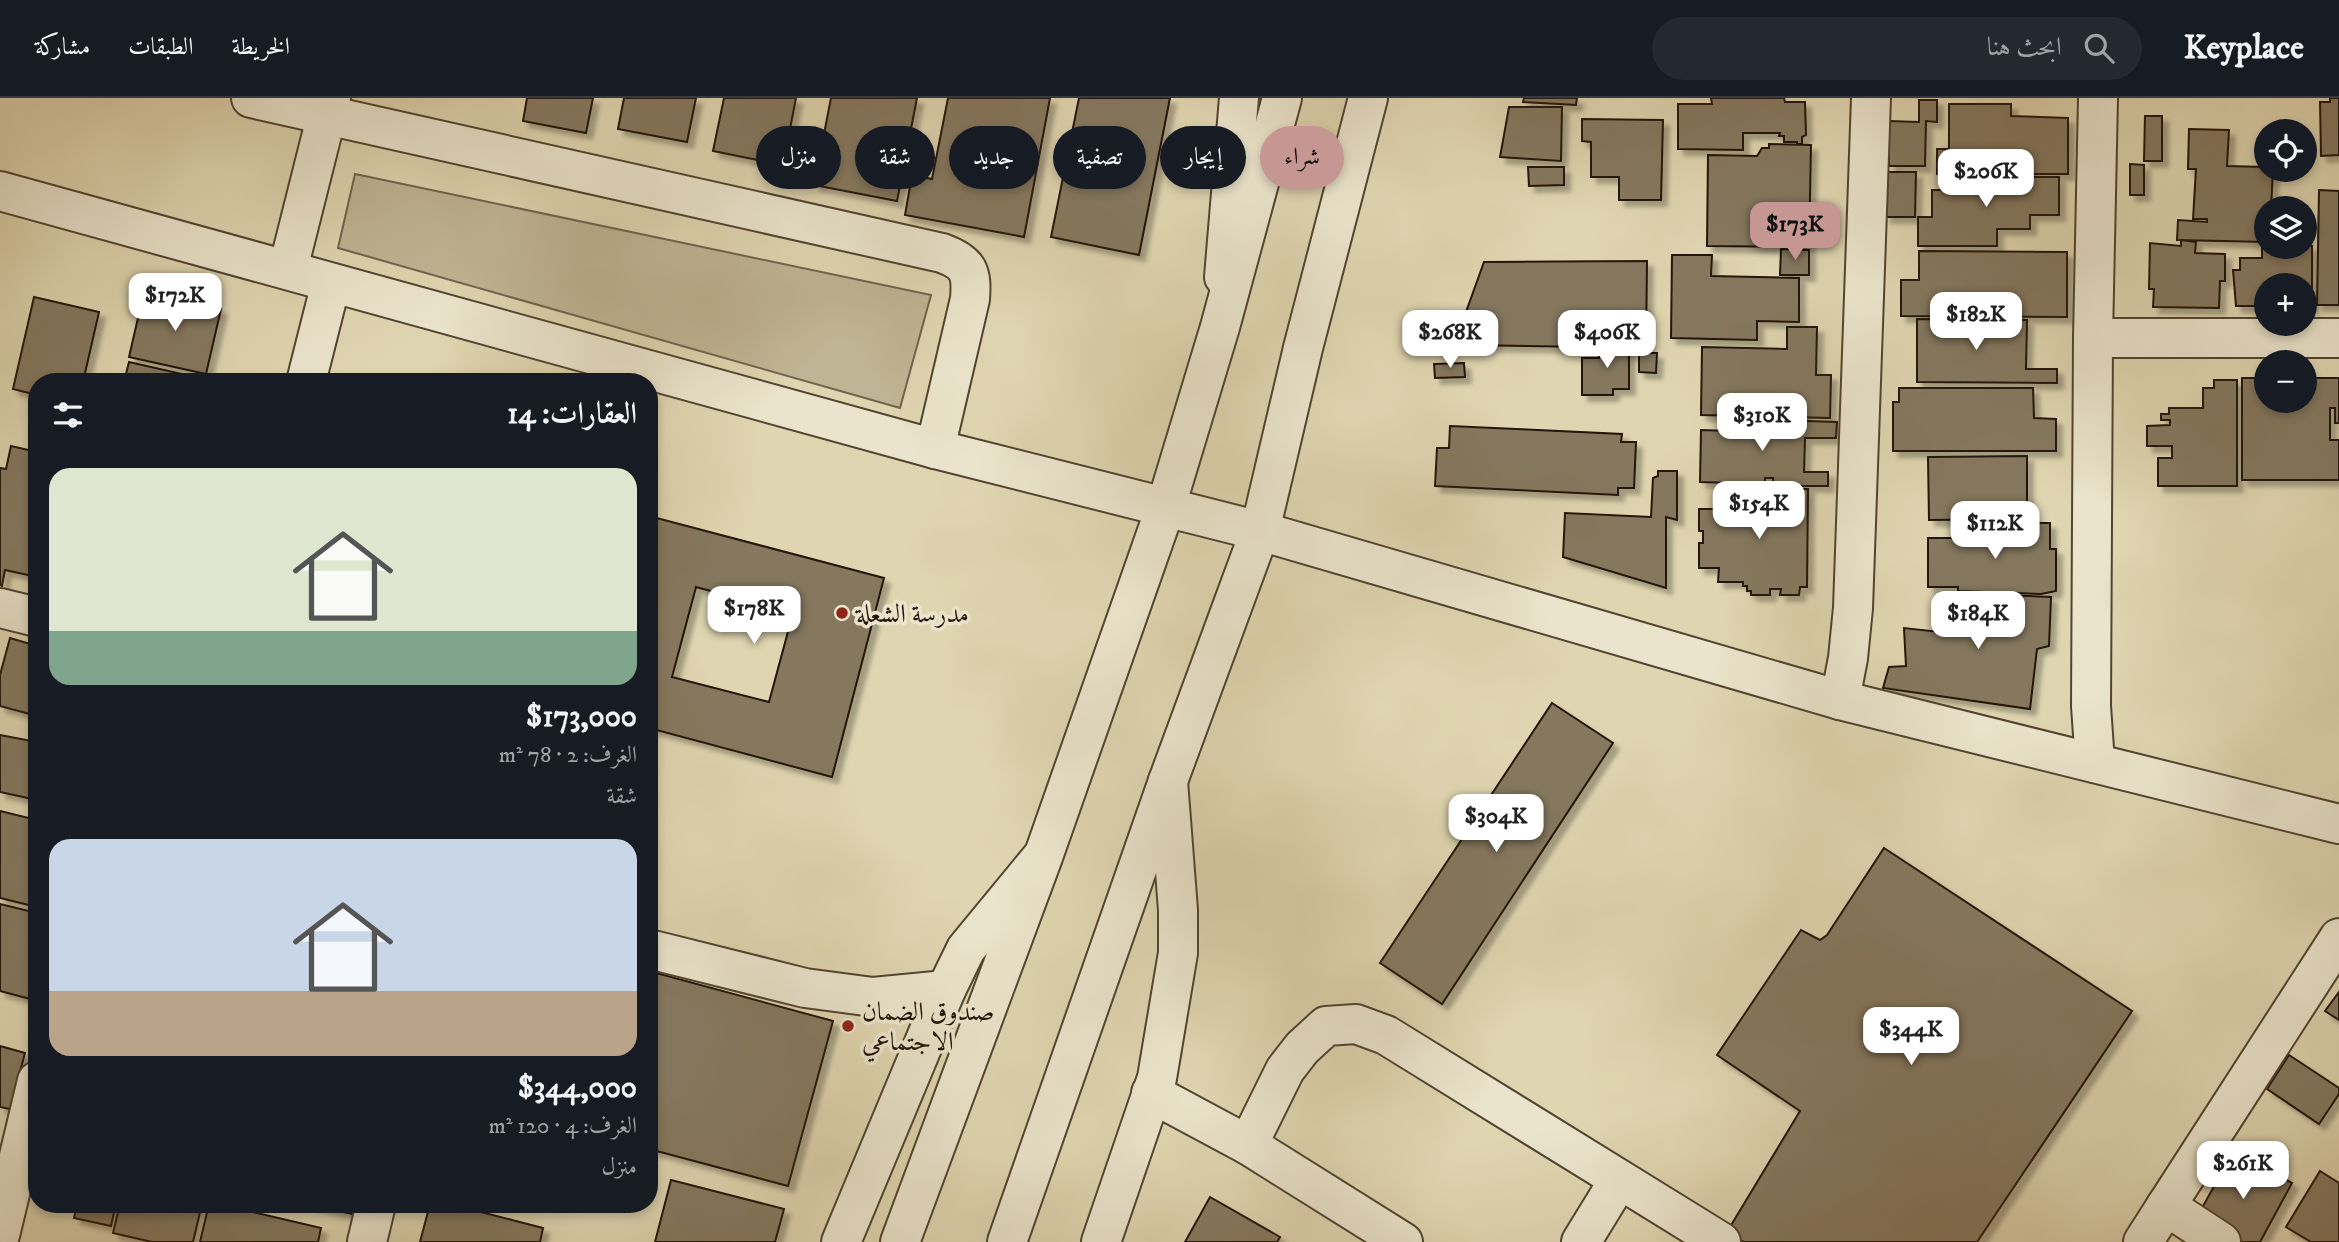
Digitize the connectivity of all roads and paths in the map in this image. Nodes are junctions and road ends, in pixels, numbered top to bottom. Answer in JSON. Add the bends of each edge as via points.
{"nodes":[{"id":1,"x":251,"y":98,"type":"edge"},
{"id":2,"x":1239,"y":98,"type":"edge"},
{"id":3,"x":1282,"y":98,"type":"edge"},
{"id":4,"x":1368,"y":98,"type":"edge"},
{"id":5,"x":1871,"y":98,"type":"edge"},
{"id":6,"x":2098,"y":98,"type":"edge"},
{"id":7,"x":329,"y":106,"type":"edge"},
{"id":8,"x":0,"y":191,"type":"edge"},
{"id":9,"x":288,"y":270,"type":"junction"},
{"id":10,"x":331,"y":283,"type":"junction"},
{"id":11,"x":1220,"y":327,"type":"junction"},
{"id":12,"x":2093,"y":338,"type":"junction"},
{"id":13,"x":2339,"y":338,"type":"edge"},
{"id":14,"x":308,"y":373,"type":"edge"},
{"id":15,"x":935,"y":449,"type":"junction"},
{"id":16,"x":1167,"y":506,"type":"junction"},
{"id":17,"x":1260,"y":531,"type":"junction"},
{"id":18,"x":0,"y":608,"type":"edge"},
{"id":19,"x":28,"y":615,"type":"edge"},
{"id":20,"x":1840,"y":700,"type":"junction"},
{"id":21,"x":2095,"y":763,"type":"junction"},
{"id":22,"x":1168,"y":781,"type":"junction"},
{"id":23,"x":2338,"y":817,"type":"edge"},
{"id":24,"x":1043,"y":857,"type":"junction"},
{"id":25,"x":2339,"y":938,"type":"edge"},
{"id":26,"x":658,"y":951,"type":"edge"},
{"id":27,"x":946,"y":990,"type":"junction"},
{"id":28,"x":1151,"y":1093,"type":"junction"},
{"id":29,"x":28,"y":1119,"type":"edge"},
{"id":30,"x":1248,"y":1145,"type":"junction"},
{"id":31,"x":1619,"y":1180,"type":"junction"},
{"id":32,"x":2166,"y":1206,"type":"junction"},
{"id":33,"x":374,"y":1213,"type":"edge"},
{"id":34,"x":0,"y":1236,"type":"edge"},
{"id":35,"x":367,"y":1242,"type":"edge"},
{"id":36,"x":841,"y":1242,"type":"edge"},
{"id":37,"x":900,"y":1242,"type":"edge"},
{"id":38,"x":1007,"y":1242,"type":"edge"},
{"id":39,"x":1101,"y":1242,"type":"edge"},
{"id":40,"x":1403,"y":1242,"type":"edge"},
{"id":41,"x":1581,"y":1242,"type":"edge"},
{"id":42,"x":1721,"y":1242,"type":"edge"},
{"id":43,"x":2143,"y":1242,"type":"edge"},
{"id":44,"x":2221,"y":1242,"type":"edge"}],
"edges":[{"from":1,"to":7,"type":"street"},
{"from":2,"to":11,"type":"street"},
{"from":3,"to":11,"type":"street"},
{"from":4,"to":17,"type":"street"},
{"from":5,"to":20,"type":"street","via":[[1853,607]]},
{"from":6,"to":12,"type":"street"},
{"from":7,"to":9,"type":"street"},
{"from":7,"to":15,"type":"street","via":[[958,259],[968,269],[970,299]]},
{"from":8,"to":9,"type":"street"},
{"from":9,"to":10,"type":"street"},
{"from":10,"to":14,"type":"street"},
{"from":10,"to":15,"type":"street"},
{"from":11,"to":16,"type":"street"},
{"from":12,"to":13,"type":"street"},
{"from":12,"to":21,"type":"street","via":[[2091,706]]},
{"from":15,"to":16,"type":"street"},
{"from":16,"to":17,"type":"street"},
{"from":16,"to":24,"type":"street"},
{"from":17,"to":20,"type":"street"},
{"from":17,"to":22,"type":"street"},
{"from":18,"to":19,"type":"street"},
{"from":20,"to":21,"type":"street"},
{"from":21,"to":23,"type":"street"},
{"from":22,"to":28,"type":"street","via":[[1178,953]]},
{"from":22,"to":38,"type":"street"},
{"from":24,"to":27,"type":"street","via":[[966,949]]},
{"from":24,"to":37,"type":"street"},
{"from":25,"to":32,"type":"street"},
{"from":26,"to":27,"type":"street","via":[[805,988],[873,997]]},
{"from":27,"to":36,"type":"street"},
{"from":28,"to":30,"type":"street"},
{"from":28,"to":39,"type":"street"},
{"from":29,"to":34,"type":"street"},
{"from":30,"to":31,"type":"street","via":[[1285,1070],[1302,1048],[1326,1026],[1356,1024],[1386,1035]]},
{"from":30,"to":40,"type":"street"},
{"from":31,"to":41,"type":"street"},
{"from":31,"to":42,"type":"street"},
{"from":32,"to":43,"type":"street"},
{"from":32,"to":44,"type":"street"},
{"from":33,"to":35,"type":"street"}]}
